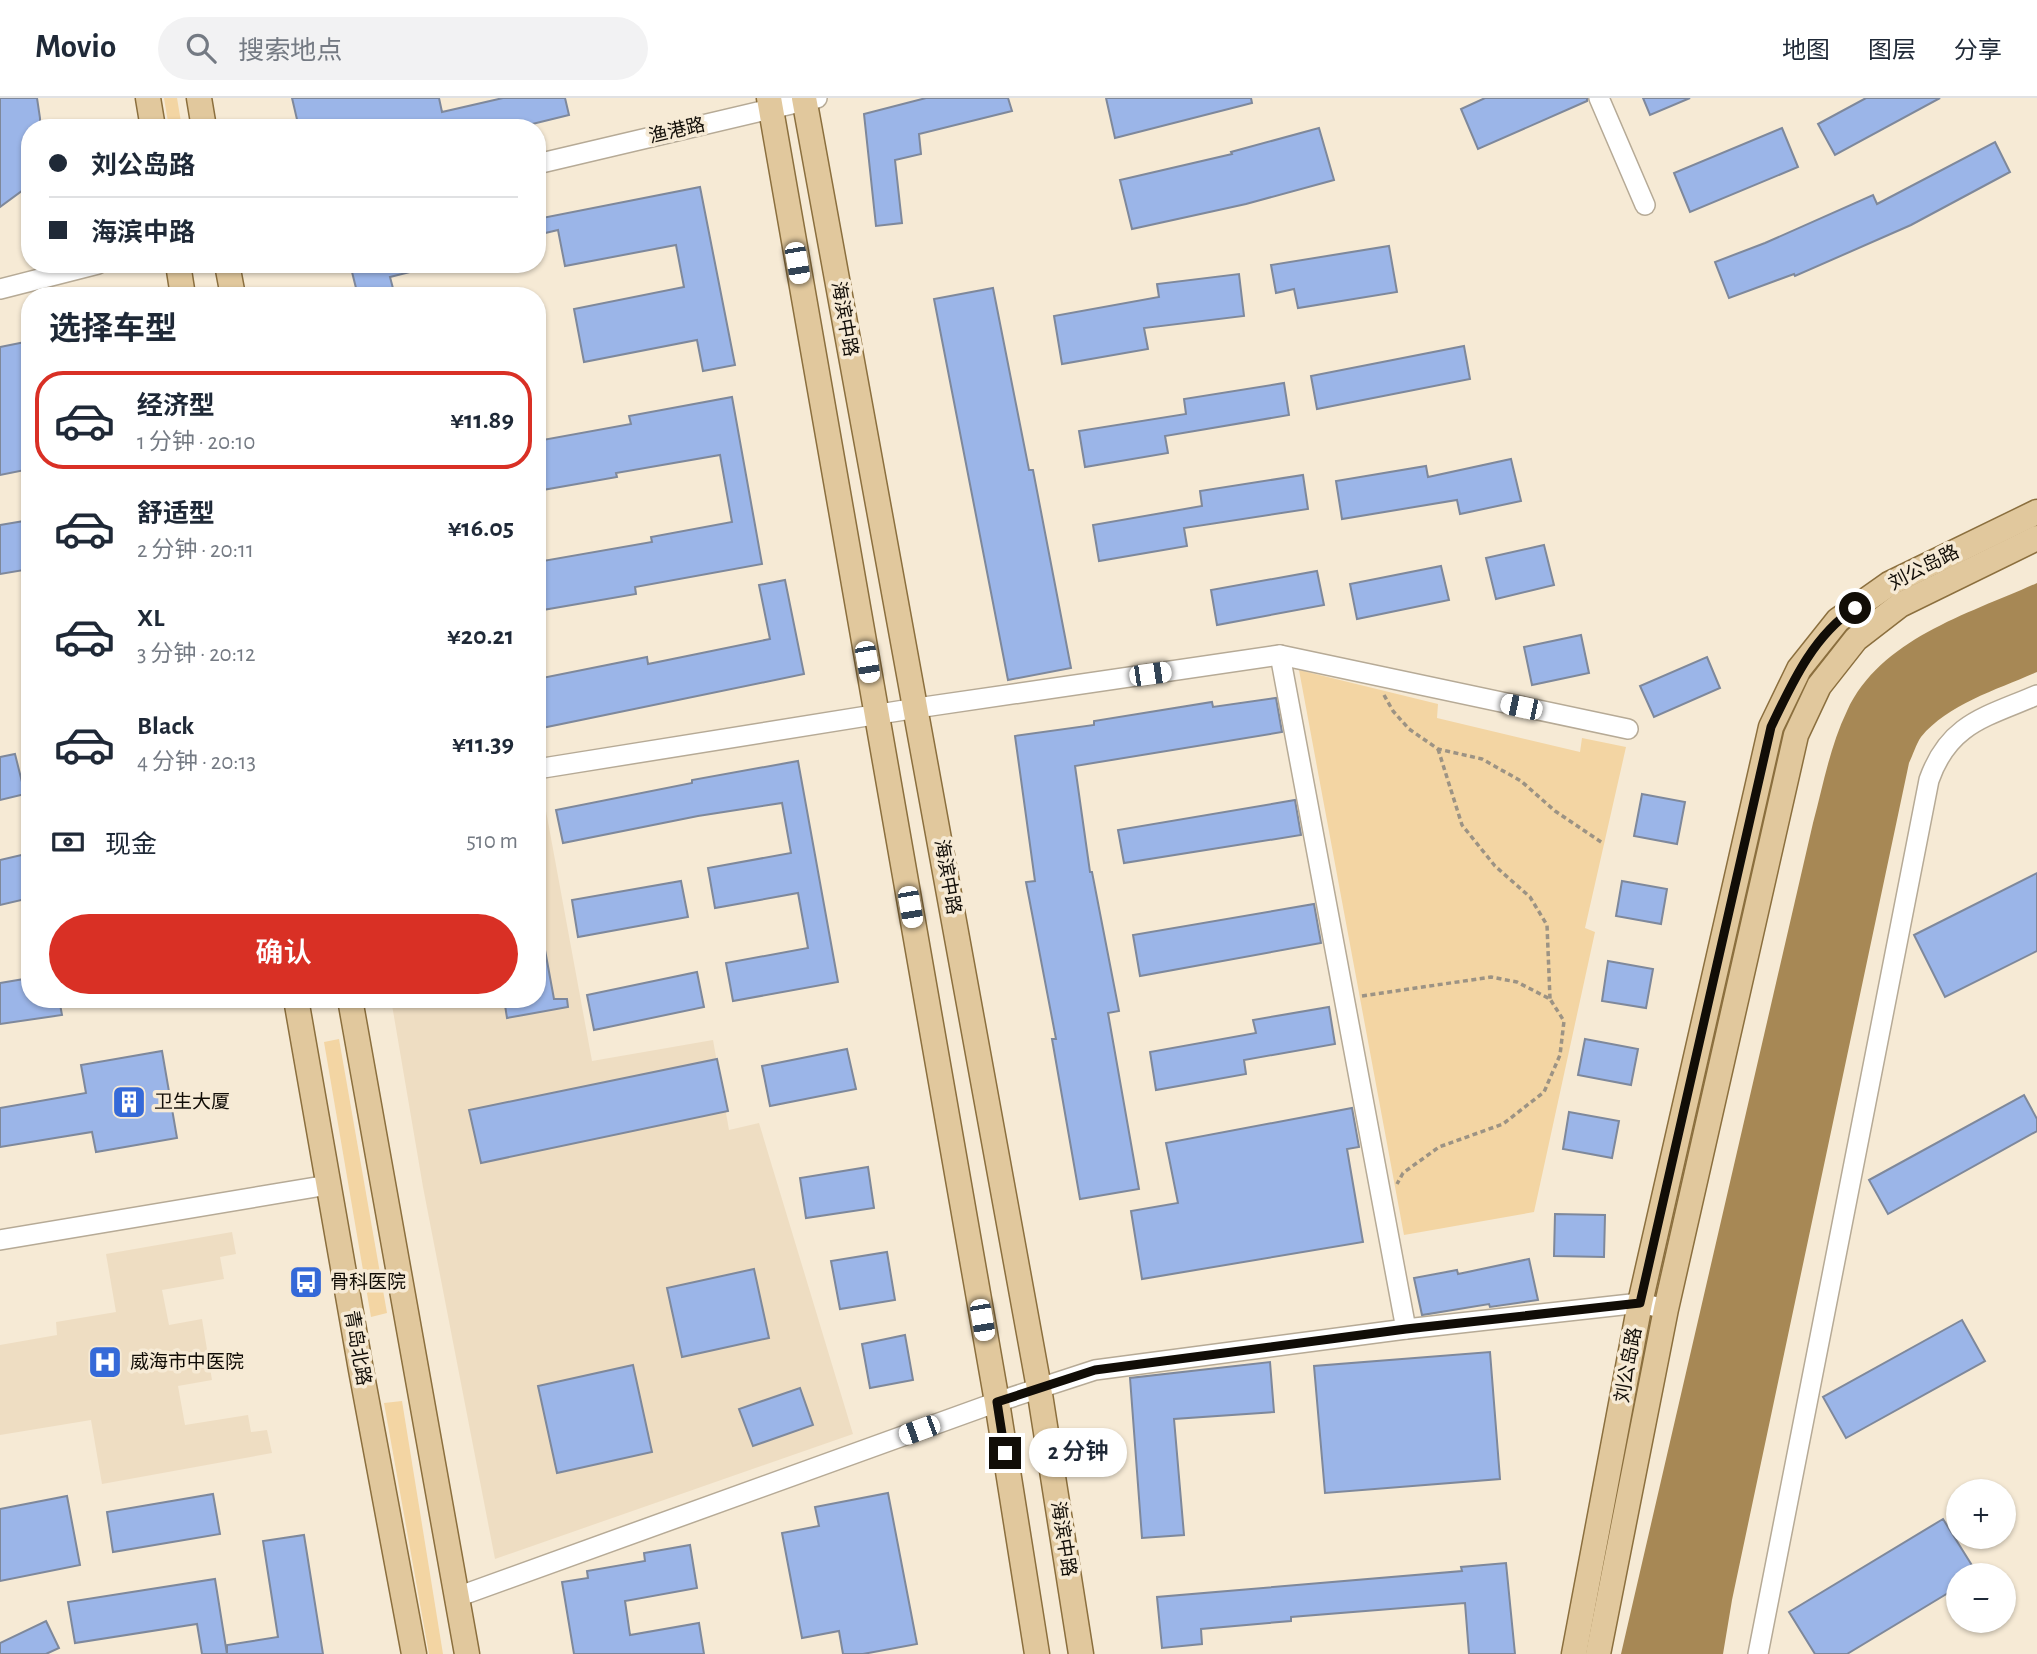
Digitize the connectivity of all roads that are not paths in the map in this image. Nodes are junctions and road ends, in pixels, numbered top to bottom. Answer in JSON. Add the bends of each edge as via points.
{"nodes":[{"id":1,"x":148,"y":98,"type":"edge"},
{"id":2,"x":199,"y":98,"type":"edge"},
{"id":3,"x":1600,"y":98,"type":"edge"},
{"id":4,"x":808,"y":99,"type":"edge"},
{"id":5,"x":769,"y":104,"type":"edge"},
{"id":6,"x":152,"y":119,"type":"edge"},
{"id":7,"x":202,"y":119,"type":"edge"},
{"id":8,"x":546,"y":162,"type":"edge"},
{"id":9,"x":1645,"y":205,"type":"dead end"},
{"id":10,"x":63,"y":273,"type":"edge"},
{"id":11,"x":0,"y":289,"type":"edge"},
{"id":12,"x":2037,"y":512,"type":"edge"},
{"id":13,"x":2037,"y":538,"type":"edge"},
{"id":14,"x":1280,"y":656,"type":"junction"},
{"id":15,"x":2037,"y":695,"type":"edge"},
{"id":16,"x":916,"y":708,"type":"junction"},
{"id":17,"x":877,"y":715,"type":"junction"},
{"id":18,"x":1628,"y":729,"type":"dead end"},
{"id":19,"x":546,"y":768,"type":"edge"},
{"id":20,"x":298,"y":1008,"type":"edge"},
{"id":21,"x":353,"y":1008,"type":"edge"},
{"id":22,"x":328,"y":1185,"type":"junction"},
{"id":23,"x":0,"y":1240,"type":"edge"},
{"id":24,"x":1640,"y":1303,"type":"junction"},
{"id":25,"x":1666,"y":1309,"type":"junction"},
{"id":26,"x":1406,"y":1329,"type":"junction"},
{"id":27,"x":1039,"y":1388,"type":"junction"},
{"id":28,"x":997,"y":1402,"type":"junction"},
{"id":29,"x":457,"y":1597,"type":"junction"},
{"id":30,"x":1581,"y":1653,"type":"edge"},
{"id":31,"x":414,"y":1654,"type":"edge"},
{"id":32,"x":467,"y":1654,"type":"edge"},
{"id":33,"x":1037,"y":1654,"type":"edge"},
{"id":34,"x":1081,"y":1654,"type":"edge"},
{"id":35,"x":1758,"y":1654,"type":"edge"}],
"edges":[{"from":1,"to":6,"type":"main road"},
{"from":2,"to":7,"type":"main road"},
{"from":3,"to":9,"type":"street"},
{"from":4,"to":5,"type":"street","name":"渔港路"},
{"from":4,"to":16,"type":"main road","name":"海滨中路"},
{"from":5,"to":8,"type":"street","name":"渔港路"},
{"from":5,"to":17,"type":"main road","name":"海滨中路"},
{"from":10,"to":11,"type":"street"},
{"from":12,"to":24,"type":"main road","name":"刘公岛路","via":[[1889,584],[1838,620],[1799,669],[1771,727]]},
{"from":13,"to":25,"type":"main road","name":"刘公岛路","via":[[1900,605],[1856,639],[1819,687],[1796,735]]},
{"from":14,"to":16,"type":"street"},
{"from":14,"to":18,"type":"street"},
{"from":14,"to":26,"type":"street"},
{"from":15,"to":35,"type":"street","via":[[1972,724],[1949,741],[1929,780]]},
{"from":16,"to":17,"type":"street"},
{"from":16,"to":27,"type":"main road","name":"海滨中路"},
{"from":17,"to":19,"type":"street"},
{"from":17,"to":28,"type":"main road","name":"海滨中路"},
{"from":20,"to":22,"type":"main road","name":"青岛北路"},
{"from":21,"to":29,"type":"main road"},
{"from":22,"to":23,"type":"street"},
{"from":22,"to":31,"type":"main road","name":"青岛北路"},
{"from":24,"to":25,"type":"street"},
{"from":24,"to":26,"type":"street"},
{"from":24,"to":30,"type":"main road","name":"刘公岛路"},
{"from":25,"to":30,"type":"main road","name":"刘公岛路"},
{"from":26,"to":27,"type":"street","via":[[1095,1370]]},
{"from":27,"to":28,"type":"street"},
{"from":27,"to":34,"type":"main road","name":"海滨中路"},
{"from":28,"to":29,"type":"street"},
{"from":28,"to":33,"type":"main road","name":"海滨中路"},
{"from":29,"to":32,"type":"main road"}]}
